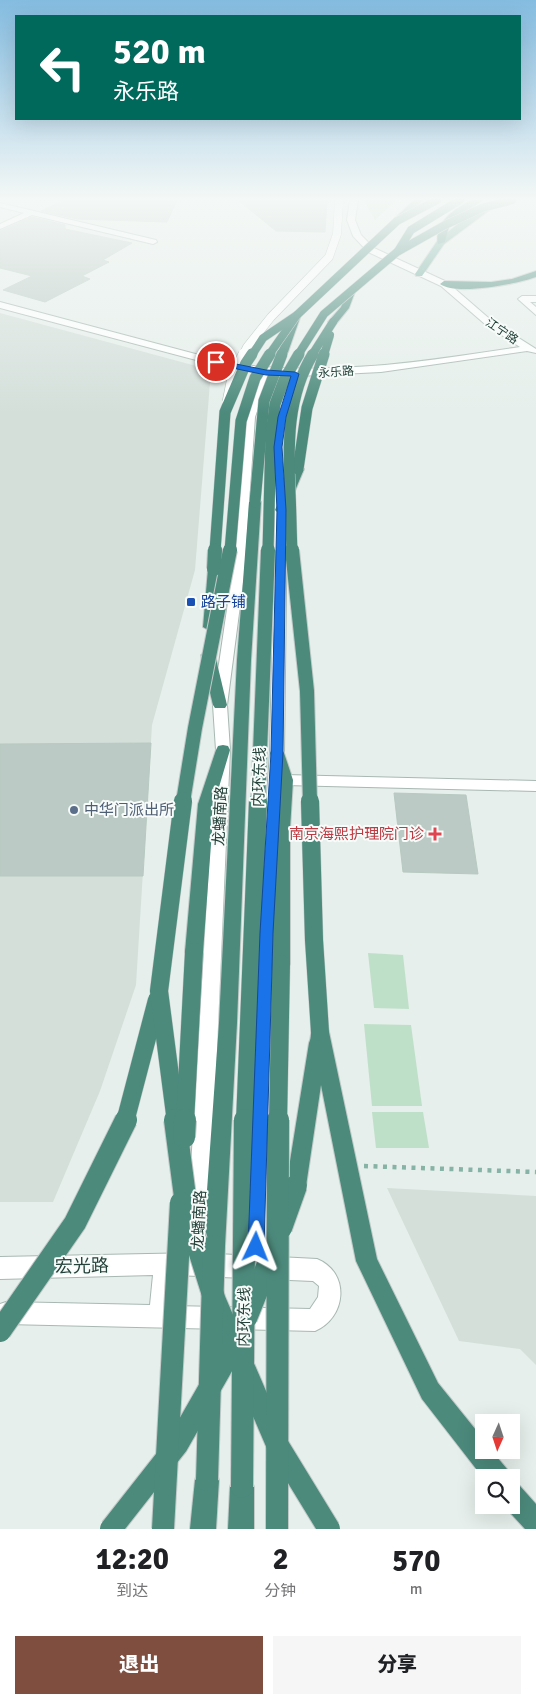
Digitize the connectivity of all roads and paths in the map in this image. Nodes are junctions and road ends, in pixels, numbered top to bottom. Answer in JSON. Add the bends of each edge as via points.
{"nodes":[{"id":1,"x":315,"y":271,"type":"edge"},
{"id":2,"x":343,"y":271,"type":"edge"},
{"id":3,"x":375,"y":271,"type":"edge"},
{"id":4,"x":414,"y":271,"type":"edge"},
{"id":5,"x":421,"y":271,"type":"edge"},
{"id":6,"x":419,"y":274,"type":"junction"},
{"id":7,"x":536,"y":274,"type":"edge"},
{"id":8,"x":444,"y":284,"type":"junction"},
{"id":9,"x":351,"y":292,"type":"junction"},
{"id":10,"x":536,"y":299,"type":"edge"},
{"id":11,"x":0,"y":305,"type":"edge"},
{"id":12,"x":536,"y":312,"type":"edge"},
{"id":13,"x":297,"y":315,"type":"junction"},
{"id":14,"x":333,"y":322,"type":"junction"},
{"id":15,"x":532,"y":351,"type":"edge"},
{"id":16,"x":266,"y":372,"type":"junction"},
{"id":17,"x":295,"y":374,"type":"junction"},
{"id":18,"x":226,"y":412,"type":"junction"},
{"id":19,"x":281,"y":510,"type":"junction"},
{"id":20,"x":220,"y":705,"type":"junction"},
{"id":21,"x":223,"y":750,"type":"junction"},
{"id":22,"x":277,"y":753,"type":"junction"},
{"id":23,"x":285,"y":780,"type":"junction"},
{"id":24,"x":536,"y":786,"type":"edge"},
{"id":25,"x":159,"y":991,"type":"junction"},
{"id":26,"x":320,"y":1032,"type":"junction"},
{"id":27,"x":346,"y":1166,"type":"junction"},
{"id":28,"x":536,"y":1172,"type":"edge"},
{"id":29,"x":165,"y":1264,"type":"junction"},
{"id":30,"x":197,"y":1264,"type":"junction"},
{"id":31,"x":256,"y":1266,"type":"junction"},
{"id":32,"x":0,"y":1268,"type":"edge"},
{"id":33,"x":0,"y":1313,"type":"edge"},
{"id":34,"x":160,"y":1315,"type":"junction"},
{"id":35,"x":0,"y":1331,"type":"edge"},
{"id":36,"x":491,"y":1469,"type":"edge"},
{"id":37,"x":520,"y":1504,"type":"edge"},
{"id":38,"x":536,"y":1523,"type":"edge"},
{"id":39,"x":111,"y":1529,"type":"edge"},
{"id":40,"x":163,"y":1529,"type":"edge"},
{"id":41,"x":203,"y":1529,"type":"edge"},
{"id":42,"x":241,"y":1529,"type":"edge"},
{"id":43,"x":277,"y":1529,"type":"edge"},
{"id":44,"x":329,"y":1529,"type":"edge"}],
"edges":[{"from":1,"to":18,"type":"street","bridge":true,"via":[[271,317],[248,347],[233,376]]},
{"from":2,"to":13,"type":"highway","bridge":true},
{"from":3,"to":9,"type":"highway","name":"内环东线","bridge":true},
{"from":4,"to":6,"type":"street","name":"江宁路"},
{"from":5,"to":6,"type":"main road"},
{"from":6,"to":8,"type":"street","name":"江宁路"},
{"from":7,"to":8,"type":"highway","via":[[518,282],[491,286]]},
{"from":8,"to":15,"type":"street","name":"江宁路","via":[[489,323]]},
{"from":9,"to":14,"type":"highway","via":[[345,308]]},
{"from":9,"to":42,"type":"highway","name":"内环东线","bridge":true,"via":[[324,314],[305,342],[284,380],[275,404],[270,435],[266,615],[245,1098]]},
{"from":10,"to":12,"type":"street","via":[[522,299]]},
{"from":11,"to":16,"type":"street","name":"永乐路","via":[[234,367]]},
{"from":13,"to":18,"type":"highway","bridge":true,"via":[[263,338],[246,363]]},
{"from":13,"to":25,"type":"highway","bridge":true,"via":[[255,378],[241,421],[229,560],[192,746]]},
{"from":13,"to":41,"type":"highway","name":"内环东线","bridge":true,"via":[[264,401],[260,432],[236,816],[228,1023],[214,1246],[208,1480]]},
{"from":14,"to":19,"type":"highway","bridge":true,"via":[[307,408],[298,469]]},
{"from":14,"to":26,"type":"highway","bridge":true,"via":[[308,362],[300,382],[290,418],[288,447],[292,548],[307,691]]},
{"from":15,"to":17,"type":"street","name":"永乐路","via":[[398,367]]},
{"from":16,"to":17,"type":"street","name":"永乐路"},
{"from":16,"to":20,"type":"street","name":"龙蟠南路","via":[[250,417],[238,575]]},
{"from":17,"to":19,"type":"street","via":[[282,417],[278,447]]},
{"from":18,"to":20,"type":"highway","bridge":true,"via":[[208,656]]},
{"from":19,"to":22,"type":"street"},
{"from":20,"to":21,"type":"street","name":"龙蟠南路"},
{"from":21,"to":30,"type":"street","name":"龙蟠南路"},
{"from":21,"to":40,"type":"highway","bridge":true,"via":[[206,804],[194,952]]},
{"from":22,"to":23,"type":"highway"},
{"from":22,"to":31,"type":"street","via":[[266,933]]},
{"from":23,"to":24,"type":"street"},
{"from":23,"to":43,"type":"highway","bridge":true,"via":[[277,1178]]},
{"from":25,"to":35,"type":"highway","bridge":true,"via":[[127,1118],[75,1223]]},
{"from":25,"to":44,"type":"highway","bridge":true,"via":[[187,1212],[215,1301],[276,1444]]},
{"from":26,"to":27,"type":"highway"},
{"from":26,"to":39,"type":"highway","bridge":true,"via":[[296,1186],[266,1272],[229,1357],[182,1437]]},
{"from":27,"to":28,"type":"path"},
{"from":27,"to":36,"type":"highway","via":[[367,1261],[421,1374],[430,1392]]},
{"from":29,"to":30,"type":"street","name":"宏光路"},
{"from":29,"to":32,"type":"street","name":"宏光路"},
{"from":29,"to":34,"type":"street"},
{"from":30,"to":31,"type":"street","name":"宏光路"},
{"from":31,"to":34,"type":"street","name":"宏光路","via":[[317,1270],[328,1281],[330,1295],[324,1310],[315,1320]]},
{"from":33,"to":34,"type":"street"},
{"from":37,"to":38,"type":"highway"}]}
